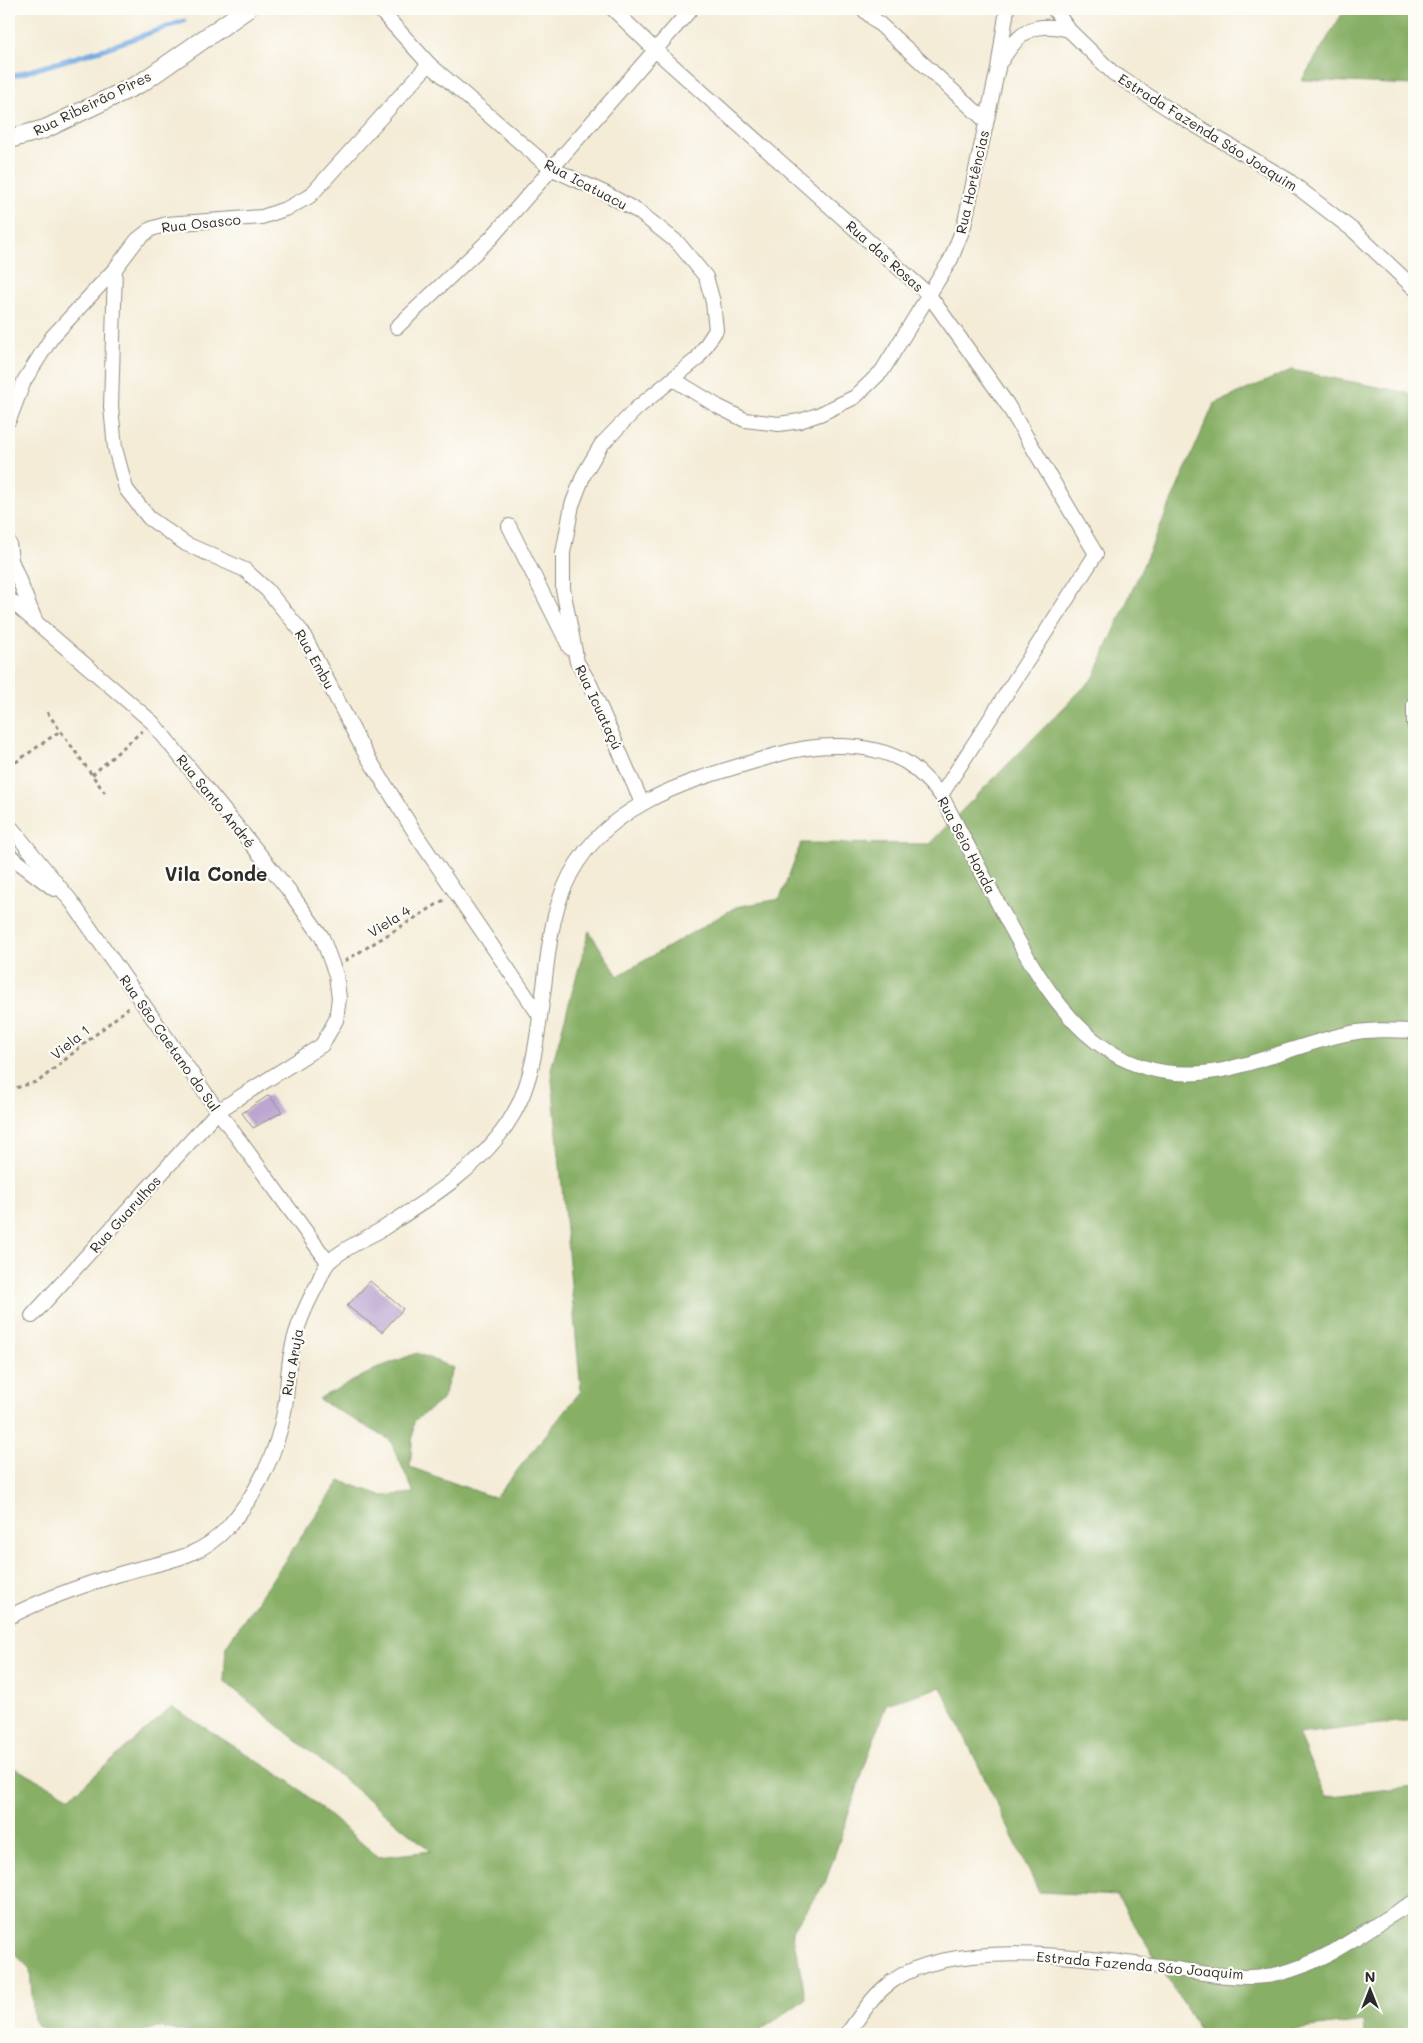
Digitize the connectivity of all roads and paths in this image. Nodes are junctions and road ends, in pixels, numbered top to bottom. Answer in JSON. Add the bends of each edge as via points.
{"nodes":[{"id":1,"x":246,"y":9,"type":"edge"},
{"id":2,"x":379,"y":9,"type":"edge"},
{"id":3,"x":613,"y":9,"type":"edge"},
{"id":4,"x":691,"y":9,"type":"edge"},
{"id":5,"x":863,"y":9,"type":"edge"},
{"id":6,"x":1007,"y":9,"type":"edge"},
{"id":7,"x":1054,"y":9,"type":"edge"},
{"id":8,"x":1069,"y":30,"type":"junction"},
{"id":9,"x":654,"y":49,"type":"junction"},
{"id":10,"x":429,"y":64,"type":"junction"},
{"id":11,"x":998,"y":68,"type":"junction"},
{"id":12,"x":986,"y":121,"type":"junction"},
{"id":13,"x":9,"y":139,"type":"edge"},
{"id":14,"x":550,"y":168,"type":"junction"},
{"id":15,"x":114,"y":269,"type":"junction"},
{"id":16,"x":1414,"y":288,"type":"edge"},
{"id":17,"x":929,"y":295,"type":"junction"},
{"id":18,"x":397,"y":327,"type":"dead end"},
{"id":19,"x":673,"y":379,"type":"junction"},
{"id":20,"x":9,"y":420,"type":"edge"},
{"id":21,"x":508,"y":526,"type":"dead end"},
{"id":22,"x":9,"y":543,"type":"edge"},
{"id":23,"x":9,"y":599,"type":"edge"},
{"id":24,"x":36,"y":622,"type":"junction"},
{"id":25,"x":577,"y":662,"type":"junction"},
{"id":26,"x":1414,"y":704,"type":"edge"},
{"id":27,"x":47,"y":712,"type":"dead end"},
{"id":28,"x":152,"y":722,"type":"junction"},
{"id":29,"x":1414,"y":724,"type":"edge"},
{"id":30,"x":60,"y":731,"type":"junction"},
{"id":31,"x":9,"y":767,"type":"edge"},
{"id":32,"x":92,"y":775,"type":"junction"},
{"id":33,"x":105,"y":793,"type":"dead end"},
{"id":34,"x":941,"y":795,"type":"junction"},
{"id":35,"x":642,"y":803,"type":"junction"},
{"id":36,"x":9,"y":825,"type":"edge"},
{"id":37,"x":9,"y":855,"type":"edge"},
{"id":38,"x":456,"y":892,"type":"junction"},
{"id":39,"x":70,"y":901,"type":"junction"},
{"id":40,"x":334,"y":968,"type":"junction"},
{"id":41,"x":139,"y":1000,"type":"junction"},
{"id":42,"x":540,"y":1016,"type":"junction"},
{"id":43,"x":1414,"y":1031,"type":"edge"},
{"id":44,"x":9,"y":1090,"type":"edge"},
{"id":45,"x":218,"y":1111,"type":"junction"},
{"id":46,"x":328,"y":1262,"type":"junction"},
{"id":47,"x":32,"y":1316,"type":"dead end"},
{"id":48,"x":9,"y":1618,"type":"edge"},
{"id":49,"x":1414,"y":1902,"type":"edge"},
{"id":50,"x":848,"y":2034,"type":"edge"}],
"edges":[{"from":1,"to":13,"type":"street","name":"Rua Ribeirão Pires","via":[[141,83],[45,129]]},
{"from":2,"to":10,"type":"street","name":"Rua Icatuacu"},
{"from":3,"to":9,"type":"street","name":"Rua das Rosas"},
{"from":4,"to":9,"type":"street"},
{"from":5,"to":12,"type":"street"},
{"from":6,"to":11,"type":"street","name":"Rua Hortências"},
{"from":7,"to":8,"type":"street","name":"Estrada Fazenda Sáo Joaquim"},
{"from":8,"to":11,"type":"street","via":[[1043,26],[1030,30],[1012,44]]},
{"from":8,"to":16,"type":"street","name":"Estrada Fazenda Sáo Joaquim","via":[[1113,73],[1288,180],[1354,231]]},
{"from":9,"to":14,"type":"street"},
{"from":9,"to":17,"type":"street","name":"Rua das Rosas"},
{"from":10,"to":14,"type":"street","name":"Rua Icatuacu"},
{"from":10,"to":15,"type":"street","name":"Rua Osasco","via":[[310,196],[288,208],[262,216],[167,224],[137,240]]},
{"from":11,"to":12,"type":"street","name":"Rua Hortências"},
{"from":12,"to":17,"type":"street","name":"Rua Hortências","via":[[964,226],[951,259]]},
{"from":14,"to":18,"type":"street","via":[[530,196],[491,238]]},
{"from":14,"to":19,"type":"street","name":"Rua Icatuacu","via":[[638,212],[678,243],[706,277],[716,330],[697,359]]},
{"from":15,"to":20,"type":"street","name":"Rua Osasco","via":[[52,337],[24,381]]},
{"from":15,"to":38,"type":"street","name":"Rua Embu","via":[[111,407],[114,448],[126,489],[149,518],[186,544],[245,570],[267,590],[302,632],[364,751]]},
{"from":17,"to":19,"type":"street","name":"Rua Hortências","via":[[882,371],[854,397],[800,421],[779,424],[745,420]]},
{"from":17,"to":34,"type":"street","name":"Rua das Rosas","via":[[1007,404],[1096,554]]},
{"from":19,"to":25,"type":"street","name":"Rua Icuataçú","via":[[637,408],[602,445],[584,474],[572,505],[563,553],[563,589]]},
{"from":21,"to":25,"type":"street"},
{"from":22,"to":24,"type":"street","via":[[11,560]]},
{"from":23,"to":24,"type":"street","name":"Rua Santo André"},
{"from":24,"to":28,"type":"street","name":"Rua Santo André"},
{"from":25,"to":35,"type":"street","name":"Rua Icuataçú","via":[[590,684]]},
{"from":26,"to":29,"type":"street"},
{"from":27,"to":30,"type":"path"},
{"from":28,"to":32,"type":"path"},
{"from":28,"to":40,"type":"street","name":"Rua Santo André","via":[[287,888],[322,937]]},
{"from":30,"to":31,"type":"path"},
{"from":30,"to":32,"type":"path"},
{"from":32,"to":33,"type":"path"},
{"from":34,"to":35,"type":"street","name":"Rua Seio Honda","via":[[926,778],[903,761],[864,747],[821,747],[789,751],[691,780]]},
{"from":34,"to":43,"type":"street","name":"Rua Seio Honda","via":[[1031,966],[1056,1002],[1086,1033],[1125,1061],[1165,1074],[1188,1075],[1224,1069],[1347,1034],[1379,1030]]},
{"from":35,"to":42,"type":"street","name":"Rua Seio Honda","via":[[610,823],[580,858],[563,889],[550,937]]},
{"from":36,"to":39,"type":"street","name":"Rua São Caetano do Sul"},
{"from":37,"to":39,"type":"street"},
{"from":38,"to":40,"type":"path","name":"Viela 4"},
{"from":38,"to":42,"type":"street","name":"Rua Embu"},
{"from":39,"to":41,"type":"street","name":"Rua São Caetano do Sul"},
{"from":40,"to":45,"type":"street","name":"Rua Santo André","via":[[339,998],[336,1020],[322,1045]]},
{"from":41,"to":44,"type":"path","name":"Viela 1","via":[[40,1081]]},
{"from":41,"to":45,"type":"street","name":"Rua São Caetano do Sul"},
{"from":42,"to":46,"type":"street","via":[[528,1080],[517,1109],[501,1136],[419,1205]]},
{"from":45,"to":46,"type":"street","name":"Rua São Caetano do Sul"},
{"from":45,"to":47,"type":"street","name":"Rua Guarulhos"},
{"from":46,"to":48,"type":"street","name":"Rua Aruja","via":[[301,1315],[275,1450],[250,1498],[226,1529],[204,1547],[182,1558],[54,1595]]},
{"from":49,"to":50,"type":"street","name":"Estrada Fazenda Sáo Joaquim","via":[[1338,1949],[1277,1974],[1230,1975],[1076,1956],[979,1955],[923,1965],[894,1980],[869,2003]]}]}
